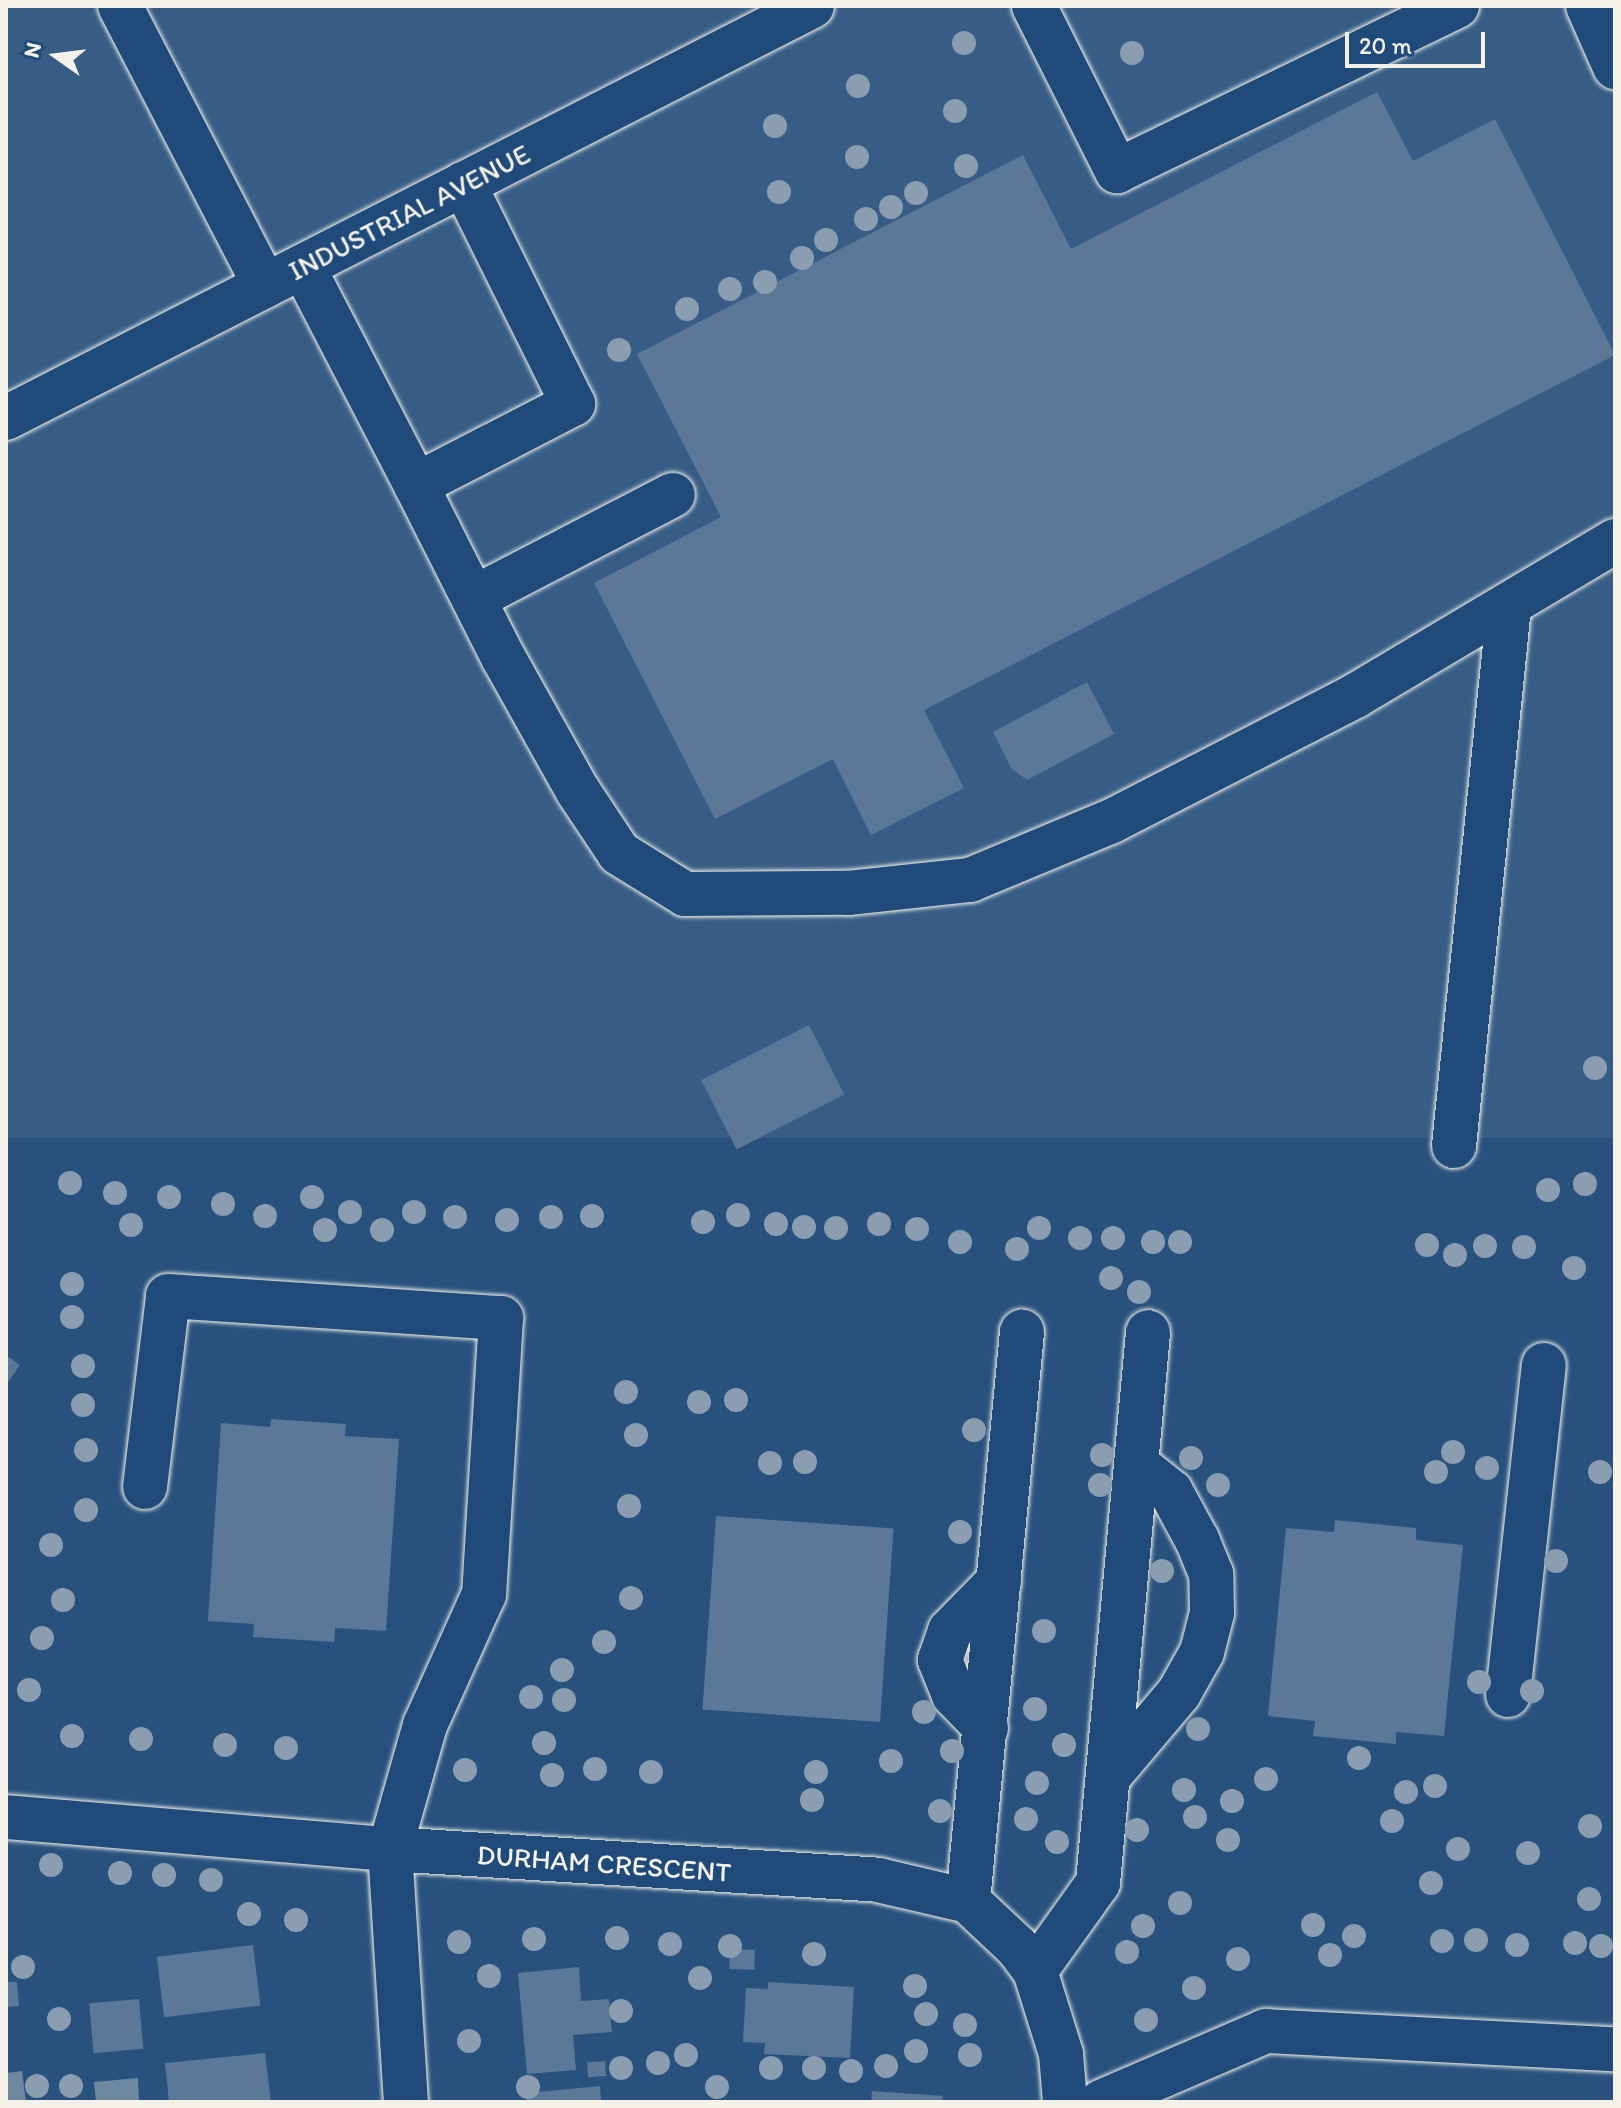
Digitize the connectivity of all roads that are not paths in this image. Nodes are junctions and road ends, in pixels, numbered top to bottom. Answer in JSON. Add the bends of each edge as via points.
{"nodes":[{"id":1,"x":120,"y":6,"type":"edge"},
{"id":2,"x":1034,"y":6,"type":"edge"},
{"id":3,"x":1457,"y":6,"type":"edge"},
{"id":4,"x":1588,"y":6,"type":"edge"},
{"id":5,"x":796,"y":10,"type":"edge"},
{"id":6,"x":1615,"y":67,"type":"edge"},
{"id":7,"x":464,"y":184,"type":"junction"},
{"id":8,"x":303,"y":267,"type":"junction"},
{"id":9,"x":265,"y":286,"type":"junction"},
{"id":10,"x":11,"y":404,"type":"edge"},
{"id":11,"x":416,"y":485,"type":"junction"},
{"id":12,"x":673,"y":495,"type":"dead end"},
{"id":13,"x":1615,"y":541,"type":"edge"},
{"id":14,"x":474,"y":598,"type":"junction"},
{"id":15,"x":1509,"y":606,"type":"junction"},
{"id":16,"x":1454,"y":1146,"type":"dead end"},
{"id":17,"x":1022,"y":1332,"type":"dead end"},
{"id":18,"x":1148,"y":1332,"type":"dead end"},
{"id":19,"x":1544,"y":1365,"type":"dead end"},
{"id":20,"x":1136,"y":1464,"type":"junction"},
{"id":21,"x":145,"y":1487,"type":"dead end"},
{"id":22,"x":1508,"y":1695,"type":"dead end"},
{"id":23,"x":1108,"y":1777,"type":"junction"},
{"id":24,"x":6,"y":1817,"type":"edge"},
{"id":25,"x":390,"y":1849,"type":"junction"},
{"id":26,"x":968,"y":1901,"type":"junction"},
{"id":27,"x":1035,"y":1971,"type":"junction"},
{"id":28,"x":1615,"y":2049,"type":"edge"},
{"id":29,"x":406,"y":2102,"type":"edge"},
{"id":30,"x":1065,"y":2102,"type":"edge"},
{"id":31,"x":1101,"y":2102,"type":"edge"}],
"edges":[{"from":1,"to":9,"type":"street"},
{"from":2,"to":3,"type":"street","via":[[1117,171]]},
{"from":4,"to":6,"type":"street"},
{"from":5,"to":7,"type":"street","name":"INDUSTRIAL AVENUE"},
{"from":7,"to":8,"type":"street","name":"INDUSTRIAL AVENUE"},
{"from":7,"to":11,"type":"street","via":[[573,404]]},
{"from":8,"to":9,"type":"street","name":"INDUSTRIAL AVENUE"},
{"from":8,"to":11,"type":"street"},
{"from":9,"to":10,"type":"street","name":"INDUSTRIAL AVENUE"},
{"from":11,"to":14,"type":"street"},
{"from":12,"to":14,"type":"street"},
{"from":13,"to":15,"type":"street"},
{"from":14,"to":15,"type":"street","via":[[578,791],[619,853],[685,894],[848,893],[970,880],[1112,821],[1355,696]]},
{"from":15,"to":16,"type":"street"},
{"from":17,"to":26,"type":"street"},
{"from":18,"to":20,"type":"street"},
{"from":19,"to":22,"type":"street"},
{"from":20,"to":23,"type":"street"},
{"from":20,"to":23,"type":"street","via":[[1171,1492],[1197,1540],[1211,1574],[1212,1613],[1202,1652],[1179,1693]]},
{"from":21,"to":25,"type":"street","via":[[168,1296],[501,1318],[484,1594],[425,1725]]},
{"from":23,"to":27,"type":"street","via":[[1098,1883]]},
{"from":24,"to":25,"type":"street","name":"DURHAM CRESCENT"},
{"from":25,"to":26,"type":"street","name":"DURHAM CRESCENT","via":[[878,1880]]},
{"from":25,"to":29,"type":"street"},
{"from":26,"to":27,"type":"street"},
{"from":27,"to":30,"type":"street","via":[[1061,2054]]},
{"from":28,"to":31,"type":"street","via":[[1266,2031]]}]}
